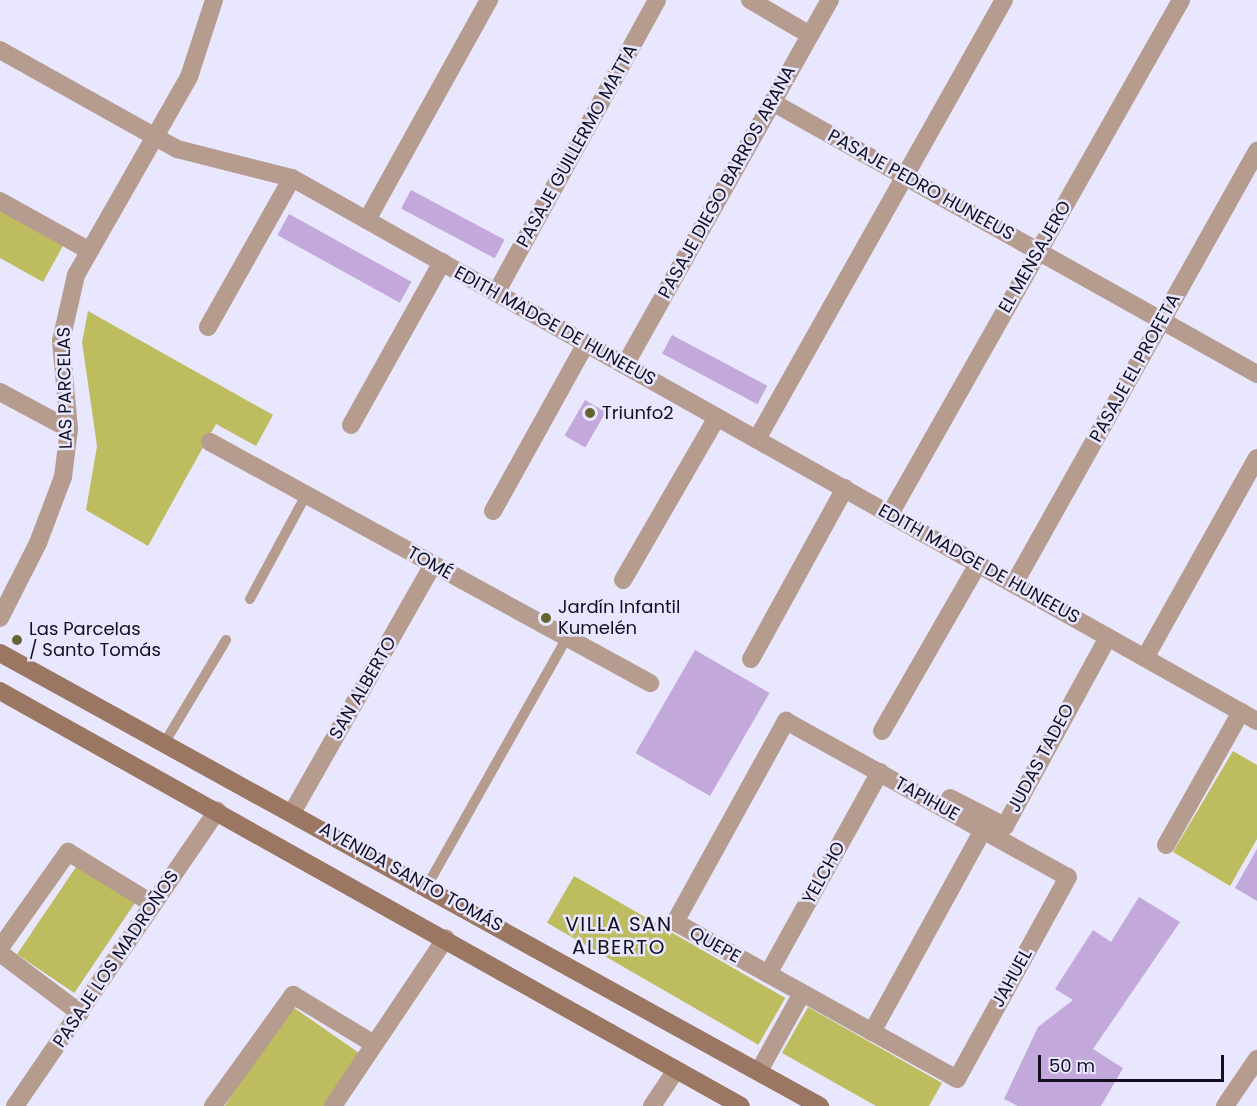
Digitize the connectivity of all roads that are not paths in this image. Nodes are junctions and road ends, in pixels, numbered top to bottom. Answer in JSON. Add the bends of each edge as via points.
{"nodes":[{"id":1,"x":214,"y":0,"type":"edge"},
{"id":2,"x":489,"y":0,"type":"edge"},
{"id":3,"x":657,"y":0,"type":"edge"},
{"id":4,"x":750,"y":0,"type":"edge"},
{"id":5,"x":830,"y":0,"type":"edge"},
{"id":6,"x":1004,"y":0,"type":"edge"},
{"id":7,"x":1181,"y":0,"type":"edge"},
{"id":8,"x":810,"y":35,"type":"junction"},
{"id":9,"x":0,"y":50,"type":"edge"},
{"id":10,"x":772,"y":102,"type":"junction"},
{"id":11,"x":156,"y":138,"type":"junction"},
{"id":12,"x":1257,"y":151,"type":"edge"},
{"id":13,"x":904,"y":176,"type":"junction"},
{"id":14,"x":292,"y":178,"type":"junction"},
{"id":15,"x":0,"y":201,"type":"edge"},
{"id":16,"x":367,"y":220,"type":"junction"},
{"id":17,"x":88,"y":250,"type":"junction"},
{"id":18,"x":1038,"y":252,"type":"junction"},
{"id":19,"x":442,"y":262,"type":"junction"},
{"id":20,"x":496,"y":293,"type":"junction"},
{"id":21,"x":1162,"y":321,"type":"junction"},
{"id":22,"x":208,"y":327,"type":"dead end"},
{"id":23,"x":586,"y":343,"type":"junction"},
{"id":24,"x":625,"y":365,"type":"junction"},
{"id":25,"x":1257,"y":374,"type":"edge"},
{"id":26,"x":0,"y":392,"type":"edge"},
{"id":27,"x":717,"y":417,"type":"junction"},
{"id":28,"x":351,"y":425,"type":"dead end"},
{"id":29,"x":69,"y":429,"type":"junction"},
{"id":30,"x":757,"y":439,"type":"junction"},
{"id":31,"x":210,"y":442,"type":"dead end"},
{"id":32,"x":1257,"y":458,"type":"edge"},
{"id":33,"x":845,"y":489,"type":"junction"},
{"id":34,"x":306,"y":495,"type":"junction"},
{"id":35,"x":493,"y":511,"type":"dead end"},
{"id":36,"x":890,"y":514,"type":"junction"},
{"id":37,"x":978,"y":564,"type":"junction"},
{"id":38,"x":433,"y":565,"type":"junction"},
{"id":39,"x":623,"y":580,"type":"dead end"},
{"id":40,"x":1014,"y":584,"type":"junction"},
{"id":41,"x":249,"y":599,"type":"dead end"},
{"id":42,"x":0,"y":618,"type":"edge"},
{"id":43,"x":1108,"y":637,"type":"junction"},
{"id":44,"x":567,"y":638,"type":"junction"},
{"id":45,"x":226,"y":640,"type":"dead end"},
{"id":46,"x":0,"y":653,"type":"edge"},
{"id":47,"x":1145,"y":658,"type":"junction"},
{"id":48,"x":751,"y":659,"type":"dead end"},
{"id":49,"x":650,"y":683,"type":"dead end"},
{"id":50,"x":0,"y":691,"type":"edge"},
{"id":51,"x":1249,"y":717,"type":"edge"},
{"id":52,"x":786,"y":721,"type":"joint"},
{"id":53,"x":882,"y":731,"type":"dead end"},
{"id":54,"x":165,"y":742,"type":"junction"},
{"id":55,"x":880,"y":772,"type":"junction"},
{"id":56,"x":950,"y":798,"type":"dead end"},
{"id":57,"x":218,"y":811,"type":"junction"},
{"id":58,"x":293,"y":811,"type":"junction"},
{"id":59,"x":983,"y":830,"type":"junction"},
{"id":60,"x":1166,"y":846,"type":"dead end"},
{"id":61,"x":1068,"y":877,"type":"joint"},
{"id":62,"x":427,"y":886,"type":"junction"},
{"id":63,"x":153,"y":904,"type":"junction"},
{"id":64,"x":446,"y":938,"type":"junction"},
{"id":65,"x":0,"y":948,"type":"edge"},
{"id":66,"x":0,"y":953,"type":"edge"},
{"id":67,"x":768,"y":974,"type":"junction"},
{"id":68,"x":802,"y":993,"type":"junction"},
{"id":69,"x":80,"y":1012,"type":"junction"},
{"id":70,"x":872,"y":1032,"type":"junction"},
{"id":71,"x":374,"y":1044,"type":"junction"},
{"id":72,"x":1257,"y":1059,"type":"edge"},
{"id":73,"x":676,"y":1070,"type":"junction"},
{"id":74,"x":759,"y":1071,"type":"junction"},
{"id":75,"x":957,"y":1079,"type":"joint"},
{"id":76,"x":15,"y":1106,"type":"edge"},
{"id":77,"x":213,"y":1106,"type":"edge"},
{"id":78,"x":333,"y":1106,"type":"edge"},
{"id":79,"x":652,"y":1106,"type":"edge"},
{"id":80,"x":741,"y":1106,"type":"edge"},
{"id":81,"x":820,"y":1106,"type":"edge"},
{"id":82,"x":1225,"y":1106,"type":"edge"}],
"edges":[{"from":1,"to":11,"type":"street","name":"LAS PARCELAS","via":[[198,57]]},
{"from":2,"to":16,"type":"street"},
{"from":3,"to":20,"type":"street","name":"PASAJE GUILLERMO MATTA"},
{"from":4,"to":8,"type":"street"},
{"from":5,"to":8,"type":"street","name":"PASAJE DIEGO BARROS ARANA"},
{"from":6,"to":13,"type":"street"},
{"from":7,"to":18,"type":"street","name":"EL MENSAJERO"},
{"from":8,"to":10,"type":"street","name":"PASAJE DIEGO BARROS ARANA"},
{"from":9,"to":11,"type":"street","name":"EDITH MADGE DE HUNEEUS"},
{"from":10,"to":13,"type":"street","name":"PASAJE PEDRO HUNEEUS"},
{"from":10,"to":24,"type":"street","name":"PASAJE DIEGO BARROS ARANA"},
{"from":11,"to":14,"type":"street","name":"EDITH MADGE DE HUNEEUS","via":[[196,158],[256,165]]},
{"from":11,"to":17,"type":"street","name":"LAS PARCELAS"},
{"from":12,"to":21,"type":"street","name":"PASAJE EL PROFETA"},
{"from":13,"to":18,"type":"street","name":"PASAJE PEDRO HUNEEUS"},
{"from":13,"to":30,"type":"street"},
{"from":14,"to":16,"type":"street","name":"EDITH MADGE DE HUNEEUS"},
{"from":14,"to":22,"type":"street"},
{"from":15,"to":17,"type":"street"},
{"from":16,"to":19,"type":"street","name":"EDITH MADGE DE HUNEEUS"},
{"from":17,"to":29,"type":"street","name":"LAS PARCELAS","via":[[63,321],[61,361]]},
{"from":18,"to":21,"type":"street","name":"PASAJE PEDRO HUNEEUS"},
{"from":18,"to":36,"type":"street","name":"EL MENSAJERO"},
{"from":19,"to":20,"type":"street","name":"EDITH MADGE DE HUNEEUS"},
{"from":19,"to":28,"type":"street"},
{"from":20,"to":23,"type":"street","name":"EDITH MADGE DE HUNEEUS"},
{"from":21,"to":25,"type":"street","name":"PASAJE PEDRO HUNEEUS"},
{"from":21,"to":40,"type":"street","name":"PASAJE EL PROFETA"},
{"from":23,"to":24,"type":"street","name":"EDITH MADGE DE HUNEEUS"},
{"from":23,"to":35,"type":"street"},
{"from":24,"to":27,"type":"street","name":"EDITH MADGE DE HUNEEUS"},
{"from":26,"to":29,"type":"street"},
{"from":27,"to":30,"type":"street","name":"EDITH MADGE DE HUNEEUS"},
{"from":27,"to":39,"type":"street"},
{"from":29,"to":42,"type":"street","name":"LAS PARCELAS","via":[[63,477],[48,522]]},
{"from":30,"to":33,"type":"street","name":"EDITH MADGE DE HUNEEUS"},
{"from":31,"to":34,"type":"street","name":"TOMÉ"},
{"from":32,"to":47,"type":"street"},
{"from":33,"to":36,"type":"street","name":"EDITH MADGE DE HUNEEUS"},
{"from":33,"to":48,"type":"street"},
{"from":34,"to":38,"type":"street","name":"TOMÉ"},
{"from":34,"to":41,"type":"lane"},
{"from":36,"to":37,"type":"street","name":"EDITH MADGE DE HUNEEUS"},
{"from":37,"to":40,"type":"street","name":"EDITH MADGE DE HUNEEUS"},
{"from":37,"to":53,"type":"street"},
{"from":38,"to":44,"type":"street","name":"TOMÉ"},
{"from":38,"to":58,"type":"street","name":"SAN ALBERTO"},
{"from":40,"to":43,"type":"street","name":"EDITH MADGE DE HUNEEUS"},
{"from":43,"to":47,"type":"street","name":"EDITH MADGE DE HUNEEUS"},
{"from":43,"to":56,"type":"street","name":"JUDAS TADEO","via":[[1005,826]]},
{"from":44,"to":49,"type":"street","name":"TOMÉ"},
{"from":44,"to":62,"type":"lane"},
{"from":45,"to":54,"type":"lane"},
{"from":46,"to":54,"type":"main road","name":"AVENIDA SANTO TOMÁS"},
{"from":47,"to":51,"type":"street","name":"EDITH MADGE DE HUNEEUS"},
{"from":50,"to":57,"type":"main road","name":"AVENIDA SANTO TOMÁS"},
{"from":51,"to":60,"type":"street"},
{"from":52,"to":55,"type":"street","name":"TAPIHUE"},
{"from":52,"to":67,"type":"street","name":"QUEPE","via":[[675,922]]},
{"from":54,"to":58,"type":"main road","name":"AVENIDA SANTO TOMÁS"},
{"from":55,"to":59,"type":"street","name":"TAPIHUE"},
{"from":55,"to":67,"type":"street","name":"YELCHO"},
{"from":57,"to":63,"type":"street","name":"PASAJE LOS MADROÑOS"},
{"from":57,"to":64,"type":"main road","name":"AVENIDA SANTO TOMÁS"},
{"from":58,"to":62,"type":"main road","name":"AVENIDA SANTO TOMÁS"},
{"from":59,"to":61,"type":"street","name":"TAPIHUE"},
{"from":59,"to":70,"type":"street"},
{"from":61,"to":75,"type":"street","name":"JAHUEL"},
{"from":62,"to":74,"type":"main road","name":"AVENIDA SANTO TOMÁS"},
{"from":63,"to":65,"type":"street","via":[[68,852]]},
{"from":63,"to":69,"type":"street","name":"PASAJE LOS MADROÑOS"},
{"from":64,"to":71,"type":"street"},
{"from":64,"to":73,"type":"main road","name":"AVENIDA SANTO TOMÁS"},
{"from":66,"to":69,"type":"street"},
{"from":67,"to":68,"type":"street","name":"QUEPE"},
{"from":68,"to":70,"type":"street","name":"QUEPE"},
{"from":68,"to":74,"type":"street"},
{"from":69,"to":76,"type":"street","name":"PASAJE LOS MADROÑOS"},
{"from":70,"to":75,"type":"street","name":"QUEPE"},
{"from":71,"to":77,"type":"street","via":[[293,995]]},
{"from":71,"to":78,"type":"street"},
{"from":72,"to":82,"type":"street"},
{"from":73,"to":79,"type":"street"},
{"from":73,"to":80,"type":"main road","name":"AVENIDA SANTO TOMÁS"},
{"from":74,"to":81,"type":"main road","name":"AVENIDA SANTO TOMÁS"}]}
